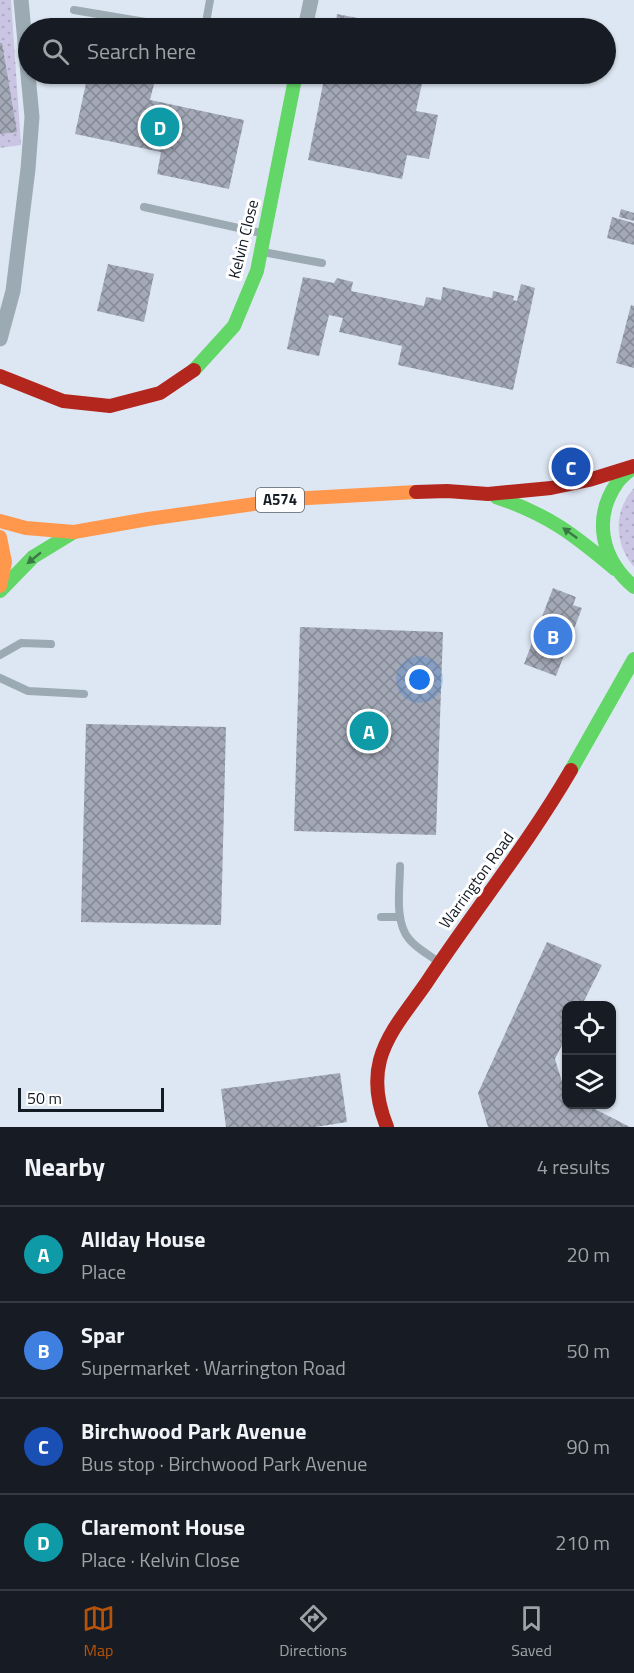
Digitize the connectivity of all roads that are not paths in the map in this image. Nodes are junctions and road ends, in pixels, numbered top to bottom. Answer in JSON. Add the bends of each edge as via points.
{"nodes":[{"id":1,"x":21,"y":0,"type":"edge"},
{"id":2,"x":210,"y":0,"type":"edge"},
{"id":3,"x":311,"y":0,"type":"edge"},
{"id":4,"x":74,"y":10,"type":"dead end"},
{"id":5,"x":23,"y":18,"type":"edge"},
{"id":6,"x":122,"y":18,"type":"edge"},
{"id":7,"x":207,"y":18,"type":"edge"},
{"id":8,"x":307,"y":18,"type":"edge"},
{"id":9,"x":29,"y":84,"type":"edge"},
{"id":10,"x":294,"y":84,"type":"edge"},
{"id":11,"x":144,"y":207,"type":"dead end"},
{"id":12,"x":265,"y":234,"type":"junction"},
{"id":13,"x":262,"y":252,"type":"junction"},
{"id":14,"x":321,"y":263,"type":"dead end"},
{"id":15,"x":0,"y":339,"type":"edge"},
{"id":16,"x":0,"y":376,"type":"edge"},
{"id":17,"x":634,"y":467,"type":"edge"},
{"id":18,"x":488,"y":494,"type":"junction"},
{"id":19,"x":0,"y":521,"type":"edge"},
{"id":20,"x":74,"y":532,"type":"junction"},
{"id":21,"x":0,"y":537,"type":"edge"},
{"id":22,"x":618,"y":572,"type":"junction"},
{"id":23,"x":0,"y":586,"type":"edge"},
{"id":24,"x":634,"y":587,"type":"edge"},
{"id":25,"x":0,"y":591,"type":"edge"},
{"id":26,"x":634,"y":598,"type":"edge"},
{"id":27,"x":51,"y":644,"type":"dead end"},
{"id":28,"x":0,"y":655,"type":"edge"},
{"id":29,"x":634,"y":659,"type":"edge"},
{"id":30,"x":0,"y":678,"type":"edge"},
{"id":31,"x":84,"y":694,"type":"dead end"},
{"id":32,"x":400,"y":866,"type":"dead end"},
{"id":33,"x":381,"y":917,"type":"dead end"},
{"id":34,"x":400,"y":917,"type":"junction"},
{"id":35,"x":440,"y":962,"type":"junction"},
{"id":36,"x":387,"y":1127,"type":"edge"}],
"edges":[{"from":1,"to":5,"type":"street"},
{"from":2,"to":7,"type":"lane"},
{"from":3,"to":8,"type":"street"},
{"from":4,"to":6,"type":"lane"},
{"from":9,"to":15,"type":"street","via":[[32,117],[28,169],[13,291]]},
{"from":10,"to":12,"type":"main road","name":"Kelvin Close"},
{"from":11,"to":12,"type":"lane"},
{"from":12,"to":13,"type":"main road","name":"Kelvin Close"},
{"from":13,"to":14,"type":"lane"},
{"from":13,"to":16,"type":"main road","name":"Kelvin Close","via":[[234,326],[199,366],[160,393],[110,406],[63,401]]},
{"from":17,"to":18,"type":"main road","number":"A574","via":[[551,488]]},
{"from":17,"to":22,"type":"main road","number":"A574","via":[[617,483],[606,505],[602,529],[607,554]]},
{"from":18,"to":20,"type":"main road","number":"A574","via":[[402,492],[290,499]]},
{"from":22,"to":18,"type":"main road","number":"A574","one_way":true,"via":[[550,519]]},
{"from":19,"to":20,"type":"main road","number":"A574"},
{"from":20,"to":25,"type":"main road","number":"A574","one_way":true,"via":[[33,557]]},
{"from":21,"to":23,"type":"main road","via":[[6,558]]},
{"from":22,"to":24,"type":"main road","number":"A574"},
{"from":22,"to":26,"type":"street"},
{"from":27,"to":28,"type":"lane","via":[[21,643]]},
{"from":29,"to":35,"type":"main road","name":"Warrington Road","via":[[529,838]]},
{"from":30,"to":31,"type":"lane","via":[[28,691]]},
{"from":32,"to":34,"type":"lane"},
{"from":33,"to":34,"type":"lane"},
{"from":34,"to":35,"type":"lane","via":[[409,940]]},
{"from":35,"to":36,"type":"main road","name":"Warrington Road","via":[[385,1046],[379,1063],[376,1094]]}]}
